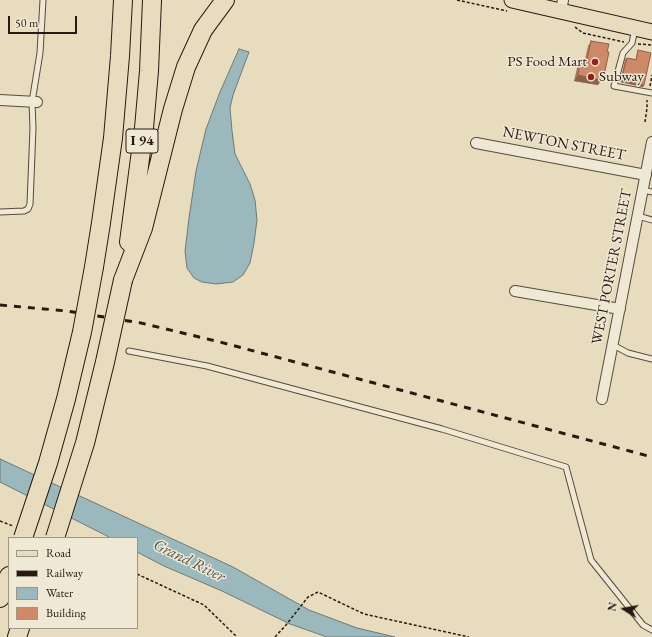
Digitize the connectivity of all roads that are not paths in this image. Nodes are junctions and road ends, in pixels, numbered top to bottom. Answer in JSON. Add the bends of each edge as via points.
{"nodes":[{"id":1,"x":43,"y":0,"type":"edge"},
{"id":2,"x":122,"y":0,"type":"edge"},
{"id":3,"x":152,"y":0,"type":"edge"},
{"id":4,"x":225,"y":0,"type":"edge"},
{"id":5,"x":510,"y":6,"type":"edge"},
{"id":6,"x":562,"y":6,"type":"edge"},
{"id":7,"x":635,"y":28,"type":"junction"},
{"id":8,"x":652,"y":32,"type":"edge"},
{"id":9,"x":652,"y":93,"type":"edge"},
{"id":10,"x":0,"y":100,"type":"edge"},
{"id":11,"x":34,"y":102,"type":"junction"},
{"id":12,"x":652,"y":142,"type":"edge"},
{"id":13,"x":476,"y":143,"type":"dead end"},
{"id":14,"x":646,"y":175,"type":"junction"},
{"id":15,"x":647,"y":191,"type":"edge"},
{"id":16,"x":0,"y":212,"type":"edge"},
{"id":17,"x":638,"y":216,"type":"junction"},
{"id":18,"x":652,"y":220,"type":"edge"},
{"id":19,"x":123,"y":280,"type":"junction"},
{"id":20,"x":515,"y":291,"type":"dead end"},
{"id":21,"x":620,"y":310,"type":"junction"},
{"id":22,"x":613,"y":345,"type":"junction"},
{"id":23,"x":130,"y":351,"type":"dead end"},
{"id":24,"x":652,"y":359,"type":"edge"},
{"id":25,"x":602,"y":398,"type":"dead end"},
{"id":26,"x":23,"y":537,"type":"edge"},
{"id":27,"x":55,"y":537,"type":"edge"},
{"id":28,"x":8,"y":578,"type":"edge"},
{"id":29,"x":0,"y":598,"type":"edge"},
{"id":30,"x":652,"y":630,"type":"edge"}],
"edges":[{"from":1,"to":11,"type":"lane"},
{"from":2,"to":26,"type":"highway","number":"I 94","bridge":true,"via":[[113,138],[94,267],[66,399]]},
{"from":3,"to":19,"type":"highway","number":"I 94","via":[[144,128]]},
{"from":4,"to":19,"type":"highway","via":[[204,30],[186,67],[138,244]]},
{"from":5,"to":6,"type":"main road"},
{"from":6,"to":7,"type":"main road"},
{"from":7,"to":8,"type":"main road"},
{"from":7,"to":9,"type":"lane","via":[[632,43],[622,53],[614,86]]},
{"from":10,"to":11,"type":"street"},
{"from":11,"to":16,"type":"lane","via":[[30,207],[24,211]]},
{"from":12,"to":14,"type":"street","name":"WEST PORTER STREET"},
{"from":13,"to":14,"type":"street","name":"NEWTON STREET"},
{"from":14,"to":15,"type":"street","name":"WEST PORTER STREET"},
{"from":15,"to":17,"type":"street","name":"WEST PORTER STREET"},
{"from":17,"to":18,"type":"lane"},
{"from":17,"to":21,"type":"street","name":"WEST PORTER STREET"},
{"from":19,"to":27,"type":"highway","number":"I 94","bridge":true,"via":[[85,443]]},
{"from":20,"to":21,"type":"street"},
{"from":21,"to":22,"type":"street","name":"WEST PORTER STREET"},
{"from":22,"to":24,"type":"lane","via":[[628,353]]},
{"from":22,"to":25,"type":"street","name":"WEST PORTER STREET"},
{"from":23,"to":30,"type":"lane","via":[[207,366],[442,429],[566,467],[591,560],[643,625]]},
{"from":28,"to":29,"type":"highway"}]}
